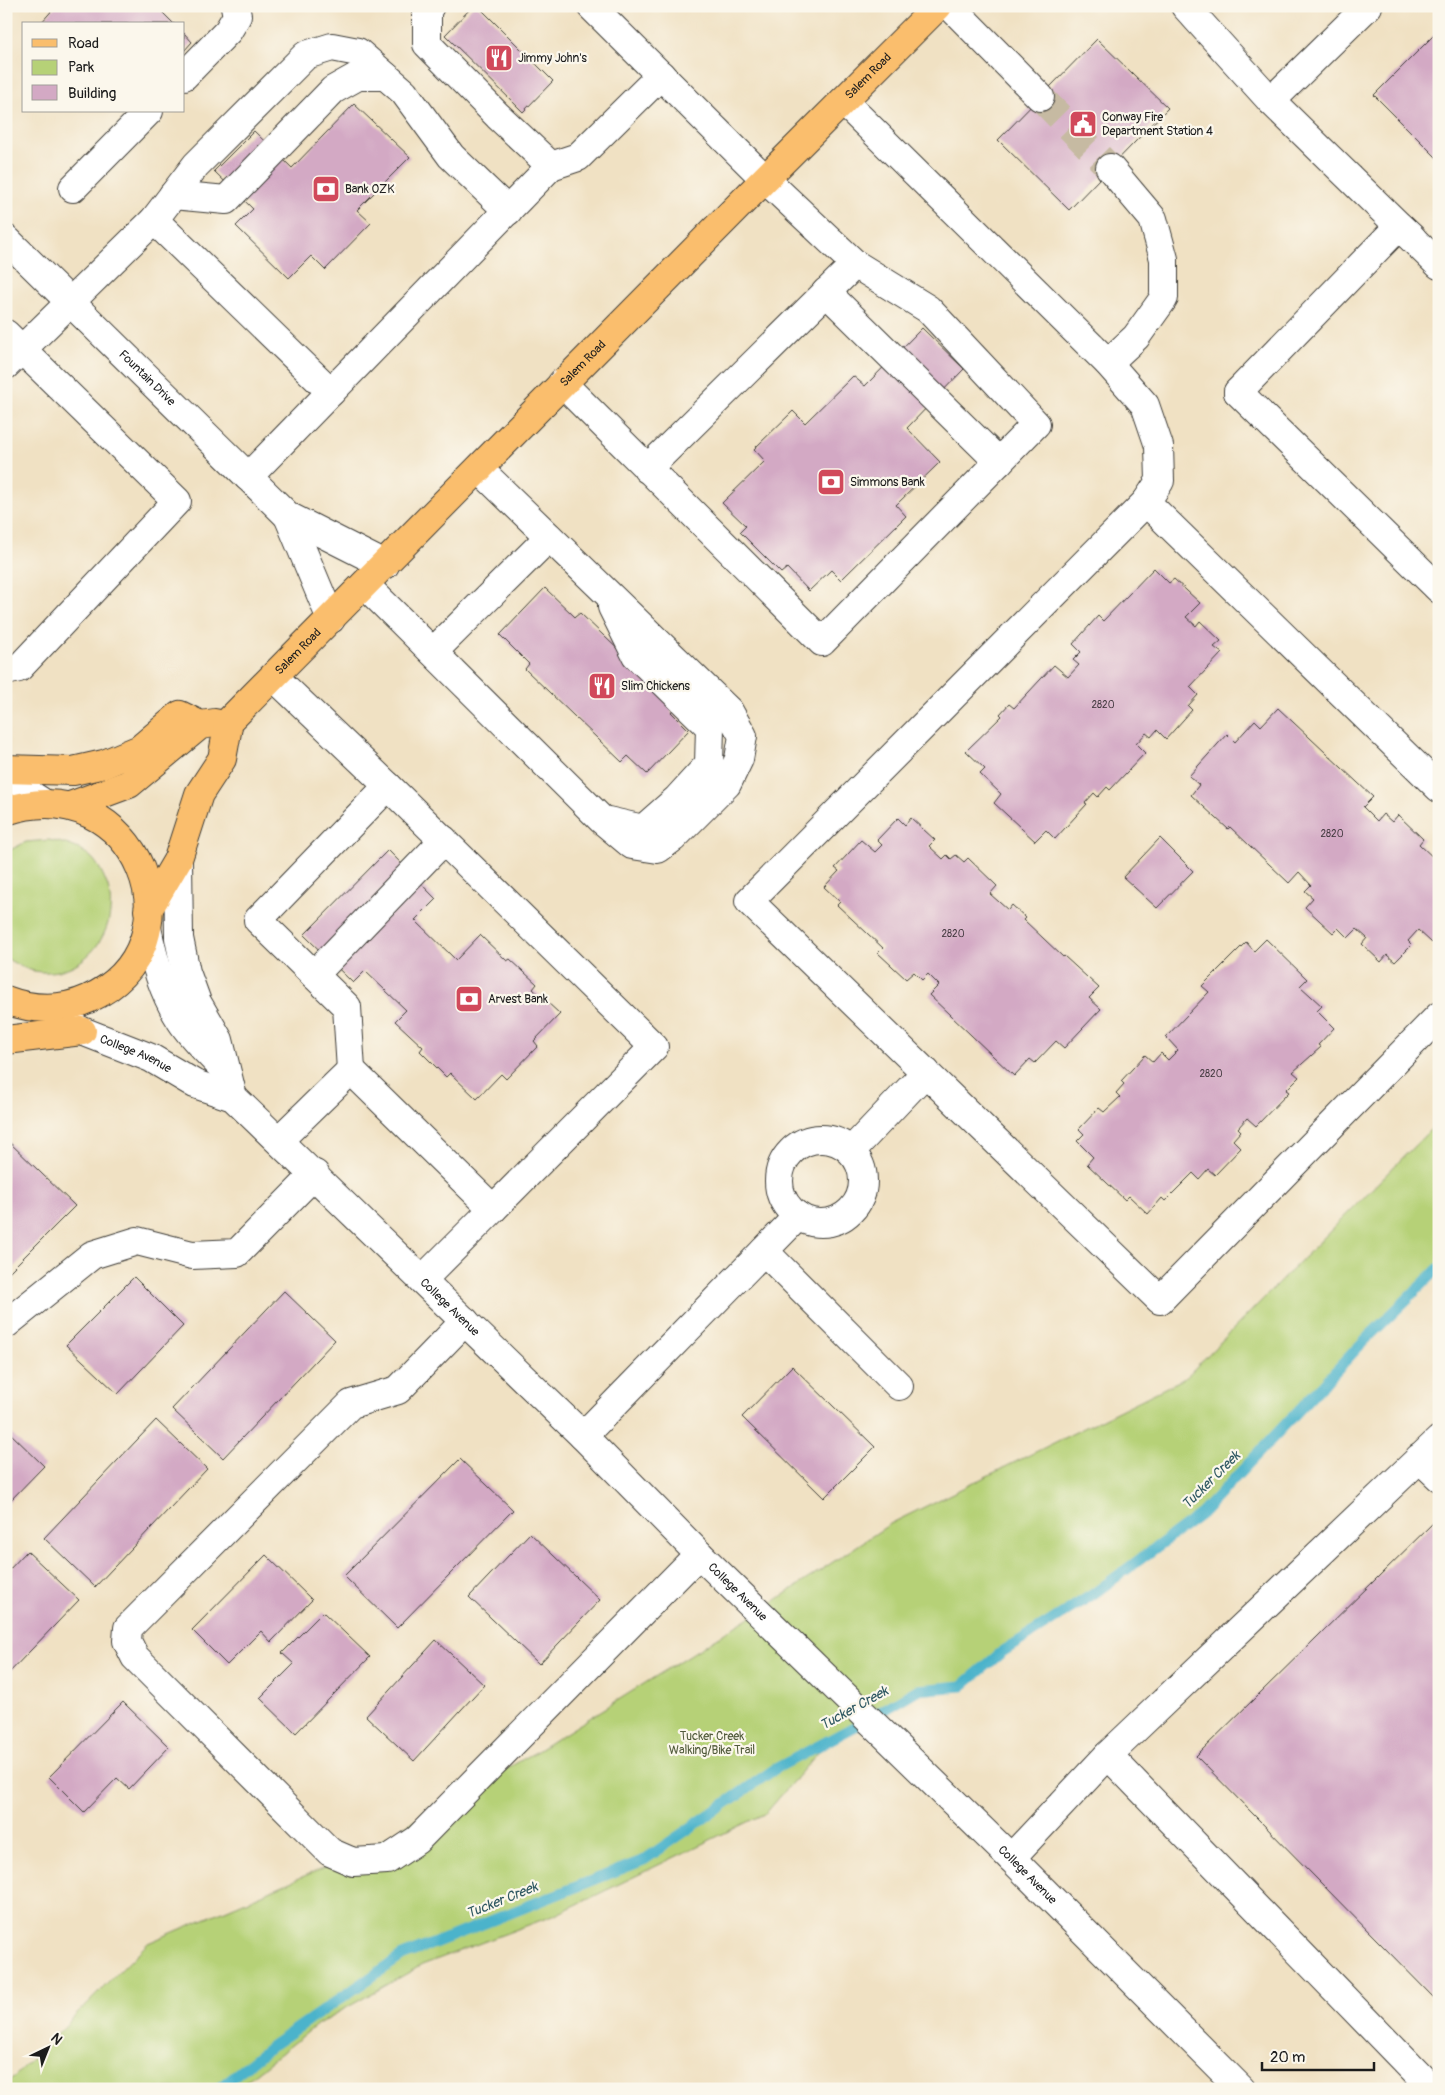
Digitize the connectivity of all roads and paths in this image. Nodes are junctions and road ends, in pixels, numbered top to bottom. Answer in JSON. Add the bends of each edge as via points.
{"nodes":[{"id":1,"x":235,"y":6,"type":"edge"},
{"id":2,"x":430,"y":6,"type":"edge"},
{"id":3,"x":591,"y":6,"type":"edge"},
{"id":4,"x":938,"y":6,"type":"edge"},
{"id":5,"x":950,"y":6,"type":"edge"},
{"id":6,"x":1186,"y":6,"type":"edge"},
{"id":7,"x":1364,"y":8,"type":"edge"},
{"id":8,"x":185,"y":75,"type":"edge"},
{"id":9,"x":662,"y":75,"type":"junction"},
{"id":10,"x":385,"y":76,"type":"junction"},
{"id":11,"x":1040,"y":97,"type":"tunnel mouth"},
{"id":12,"x":843,"y":102,"type":"junction"},
{"id":13,"x":1271,"y":102,"type":"junction"},
{"id":14,"x":148,"y":112,"type":"edge"},
{"id":15,"x":551,"y":166,"type":"junction"},
{"id":16,"x":1110,"y":168,"type":"tunnel mouth"},
{"id":17,"x":765,"y":178,"type":"junction"},
{"id":18,"x":73,"y":188,"type":"dead end"},
{"id":19,"x":173,"y":195,"type":"junction"},
{"id":20,"x":508,"y":211,"type":"junction"},
{"id":21,"x":154,"y":220,"type":"junction"},
{"id":22,"x":1400,"y":226,"type":"junction"},
{"id":23,"x":6,"y":239,"type":"edge"},
{"id":24,"x":855,"y":264,"type":"junction"},
{"id":25,"x":1439,"y":265,"type":"edge"},
{"id":26,"x":826,"y":292,"type":"junction"},
{"id":27,"x":71,"y":302,"type":"junction"},
{"id":28,"x":11,"y":350,"type":"edge"},
{"id":29,"x":1108,"y":362,"type":"junction"},
{"id":30,"x":562,"y":382,"type":"junction"},
{"id":31,"x":331,"y":392,"type":"junction"},
{"id":32,"x":999,"y":462,"type":"junction"},
{"id":33,"x":479,"y":469,"type":"junction"},
{"id":34,"x":647,"y":469,"type":"junction"},
{"id":35,"x":248,"y":477,"type":"junction"},
{"id":36,"x":1146,"y":502,"type":"junction"},
{"id":37,"x":288,"y":516,"type":"junction"},
{"id":38,"x":549,"y":537,"type":"junction"},
{"id":39,"x":386,"y":565,"type":"junction"},
{"id":40,"x":366,"y":585,"type":"junction"},
{"id":41,"x":1439,"y":589,"type":"edge"},
{"id":42,"x":331,"y":619,"type":"junction"},
{"id":43,"x":434,"y":652,"type":"junction"},
{"id":44,"x":6,"y":671,"type":"edge"},
{"id":45,"x":274,"y":677,"type":"junction"},
{"id":46,"x":229,"y":721,"type":"junction"},
{"id":47,"x":200,"y":725,"type":"junction"},
{"id":48,"x":6,"y":769,"type":"edge"},
{"id":49,"x":6,"y":779,"type":"edge"},
{"id":50,"x":388,"y":786,"type":"junction"},
{"id":51,"x":1439,"y":788,"type":"edge"},
{"id":52,"x":42,"y":802,"type":"junction"},
{"id":53,"x":70,"y":806,"type":"junction"},
{"id":54,"x":6,"y":811,"type":"edge"},
{"id":55,"x":444,"y":840,"type":"junction"},
{"id":56,"x":178,"y":859,"type":"junction"},
{"id":57,"x":148,"y":919,"type":"junction"},
{"id":58,"x":314,"y":975,"type":"junction"},
{"id":59,"x":18,"y":1006,"type":"edge"},
{"id":60,"x":1439,"y":1016,"type":"edge"},
{"id":61,"x":82,"y":1031,"type":"junction"},
{"id":62,"x":6,"y":1040,"type":"edge"},
{"id":63,"x":351,"y":1070,"type":"junction"},
{"id":64,"x":926,"y":1072,"type":"junction"},
{"id":65,"x":230,"y":1085,"type":"junction"},
{"id":66,"x":279,"y":1140,"type":"junction"},
{"id":67,"x":851,"y":1151,"type":"junction"},
{"id":68,"x":315,"y":1174,"type":"junction"},
{"id":69,"x":493,"y":1209,"type":"junction"},
{"id":70,"x":798,"y":1216,"type":"junction"},
{"id":71,"x":764,"y":1251,"type":"junction"},
{"id":72,"x":422,"y":1280,"type":"junction"},
{"id":73,"x":465,"y":1321,"type":"junction"},
{"id":74,"x":6,"y":1324,"type":"edge"},
{"id":75,"x":898,"y":1386,"type":"dead end"},
{"id":76,"x":583,"y":1436,"type":"junction"},
{"id":77,"x":1439,"y":1440,"type":"edge"},
{"id":78,"x":1418,"y":1458,"type":"junction"},
{"id":79,"x":1439,"y":1477,"type":"edge"},
{"id":80,"x":699,"y":1554,"type":"junction"},
{"id":81,"x":1108,"y":1755,"type":"junction"},
{"id":82,"x":1010,"y":1858,"type":"junction"},
{"id":83,"x":1241,"y":2089,"type":"edge"},
{"id":84,"x":1432,"y":2089,"type":"edge"}],
"edges":[{"from":1,"to":8,"type":"street","via":[[237,16],[228,31]]},
{"from":2,"to":15,"type":"street","via":[[427,11],[427,44]]},
{"from":3,"to":9,"type":"street"},
{"from":4,"to":12,"type":"main road","name":"Salem Road"},
{"from":5,"to":11,"type":"street"},
{"from":6,"to":13,"type":"street"},
{"from":7,"to":13,"type":"street"},
{"from":9,"to":15,"type":"street","via":[[578,157]]},
{"from":9,"to":17,"type":"street"},
{"from":10,"to":19,"type":"street","via":[[358,76],[333,90],[226,200]]},
{"from":10,"to":19,"type":"street","via":[[358,52],[332,47],[306,55],[196,165]]},
{"from":10,"to":20,"type":"street","via":[[404,92],[451,156]]},
{"from":12,"to":17,"type":"main road","name":"Salem Road"},
{"from":12,"to":29,"type":"street"},
{"from":13,"to":22,"type":"street"},
{"from":14,"to":18,"type":"street"},
{"from":15,"to":20,"type":"street"},
{"from":16,"to":29,"type":"street","via":[[1153,219],[1164,259],[1164,298],[1136,337]]},
{"from":17,"to":24,"type":"street"},
{"from":17,"to":30,"type":"main road","name":"Salem Road"},
{"from":19,"to":21,"type":"street"},
{"from":20,"to":31,"type":"street"},
{"from":21,"to":27,"type":"street"},
{"from":21,"to":31,"type":"street"},
{"from":22,"to":25,"type":"street"},
{"from":22,"to":41,"type":"street","via":[[1238,392]]},
{"from":23,"to":27,"type":"street","name":"Fountain Drive"},
{"from":24,"to":26,"type":"street"},
{"from":24,"to":32,"type":"street","via":[[928,309],[1036,424]]},
{"from":26,"to":32,"type":"street"},
{"from":26,"to":34,"type":"street"},
{"from":27,"to":28,"type":"street"},
{"from":27,"to":35,"type":"street","name":"Fountain Drive"},
{"from":28,"to":44,"type":"street","via":[[177,501],[19,668]]},
{"from":29,"to":36,"type":"street","via":[[1145,406],[1159,446],[1160,480]]},
{"from":30,"to":33,"type":"main road","name":"Salem Road"},
{"from":30,"to":34,"type":"street"},
{"from":31,"to":35,"type":"street"},
{"from":32,"to":34,"type":"street","via":[[822,642]]},
{"from":33,"to":38,"type":"street"},
{"from":33,"to":39,"type":"main road","name":"Salem Road"},
{"from":35,"to":37,"type":"street","name":"Fountain Drive"},
{"from":36,"to":51,"type":"street"},
{"from":36,"to":64,"type":"street","via":[[749,901]]},
{"from":37,"to":39,"type":"street","name":"Fountain Drive"},
{"from":37,"to":42,"type":"street","name":"Fountain Drive"},
{"from":38,"to":43,"type":"street"},
{"from":38,"to":43,"type":"street","via":[[729,711],[742,736],[739,759],[727,784],[674,838],[658,849],[632,845],[602,820]]},
{"from":39,"to":40,"type":"main road","name":"Salem Road"},
{"from":40,"to":42,"type":"main road","name":"Salem Road"},
{"from":40,"to":43,"type":"street"},
{"from":42,"to":45,"type":"main road","name":"Salem Road"},
{"from":45,"to":46,"type":"main road","name":"Salem Road"},
{"from":45,"to":50,"type":"street"},
{"from":46,"to":47,"type":"main road"},
{"from":46,"to":56,"type":"main road","via":[[222,759],[199,794]]},
{"from":47,"to":48,"type":"main road","via":[[180,715],[140,749],[104,764],[73,771]]},
{"from":47,"to":53,"type":"main road","via":[[129,784]]},
{"from":49,"to":52,"type":"street"},
{"from":50,"to":55,"type":"street"},
{"from":50,"to":58,"type":"street","via":[[258,920]]},
{"from":52,"to":53,"type":"main road"},
{"from":52,"to":54,"type":"main road"},
{"from":53,"to":57,"type":"main road","via":[[92,814],[128,844],[145,879]]},
{"from":55,"to":58,"type":"street"},
{"from":55,"to":69,"type":"street","via":[[654,1047]]},
{"from":56,"to":57,"type":"main road"},
{"from":56,"to":65,"type":"street","via":[[179,938],[186,972],[196,1002],[219,1040]]},
{"from":57,"to":59,"type":"main road","via":[[140,948],[130,966],[99,994],[61,1008]]},
{"from":57,"to":65,"type":"street","name":"College Avenue","via":[[156,966],[169,1000],[182,1023]]},
{"from":58,"to":63,"type":"street","via":[[347,1007]]},
{"from":59,"to":61,"type":"street","name":"College Avenue"},
{"from":60,"to":64,"type":"street","via":[[1160,1300]]},
{"from":61,"to":62,"type":"main road"},
{"from":61,"to":65,"type":"street","name":"College Avenue","via":[[151,1058],[196,1084]]},
{"from":63,"to":66,"type":"street"},
{"from":63,"to":69,"type":"street"},
{"from":64,"to":67,"type":"street"},
{"from":65,"to":66,"type":"street","name":"College Avenue"},
{"from":66,"to":68,"type":"street","name":"College Avenue"},
{"from":67,"to":70,"type":"street","via":[[863,1176],[860,1196],[849,1213],[824,1223]]},
{"from":67,"to":70,"type":"street","via":[[835,1142],[816,1140],[799,1147],[785,1160],[781,1172],[782,1196]]},
{"from":68,"to":72,"type":"street","name":"College Avenue"},
{"from":68,"to":74,"type":"street","via":[[237,1253],[192,1255],[137,1241],[101,1252],[92,1255]]},
{"from":69,"to":72,"type":"street"},
{"from":70,"to":71,"type":"street"},
{"from":71,"to":75,"type":"street"},
{"from":71,"to":76,"type":"street"},
{"from":72,"to":73,"type":"street","name":"College Avenue"},
{"from":73,"to":76,"type":"street","name":"College Avenue"},
{"from":73,"to":80,"type":"street","via":[[398,1390],[350,1404],[128,1628],[127,1641],[135,1657],[330,1852],[353,1862],[387,1860],[417,1840]]},
{"from":76,"to":80,"type":"street","name":"College Avenue"},
{"from":77,"to":78,"type":"street"},
{"from":78,"to":79,"type":"street"},
{"from":78,"to":81,"type":"street"},
{"from":80,"to":82,"type":"street","name":"College Avenue"},
{"from":81,"to":82,"type":"street"},
{"from":81,"to":84,"type":"street"},
{"from":82,"to":83,"type":"street","name":"College Avenue"}]}
